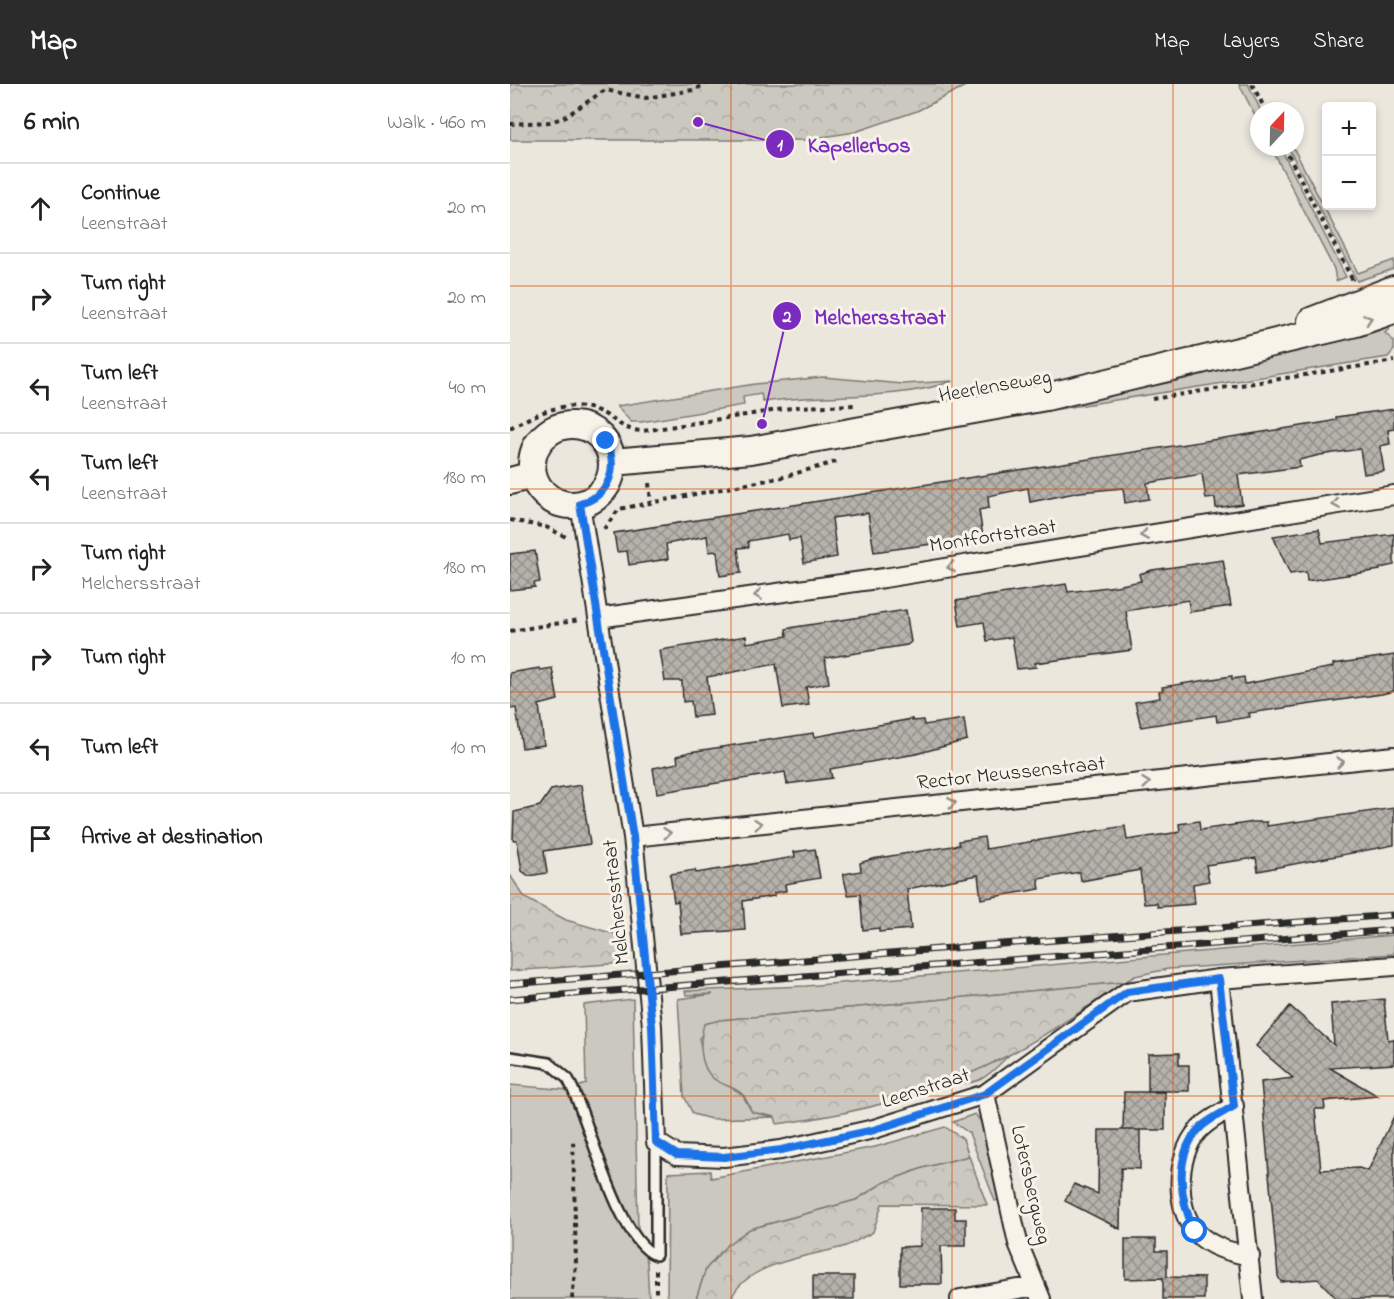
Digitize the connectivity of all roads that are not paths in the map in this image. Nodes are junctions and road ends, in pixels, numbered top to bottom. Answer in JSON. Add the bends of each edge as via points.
{"nodes":[{"id":1,"x":1394,"y":289,"type":"edge"},
{"id":2,"x":1394,"y":310,"type":"edge"},
{"id":3,"x":1230,"y":354,"type":"junction"},
{"id":4,"x":613,"y":462,"type":"junction"},
{"id":5,"x":522,"y":478,"type":"edge"},
{"id":6,"x":1394,"y":495,"type":"edge"},
{"id":7,"x":580,"y":504,"type":"junction"},
{"id":8,"x":597,"y":618,"type":"junction"},
{"id":9,"x":1394,"y":756,"type":"edge"},
{"id":10,"x":633,"y":837,"type":"junction"},
{"id":11,"x":1394,"y":966,"type":"edge"},
{"id":12,"x":1219,"y":979,"type":"junction"},
{"id":13,"x":510,"y":1057,"type":"edge"},
{"id":14,"x":985,"y":1094,"type":"junction"},
{"id":15,"x":1234,"y":1106,"type":"junction"},
{"id":16,"x":656,"y":1142,"type":"junction"},
{"id":17,"x":1250,"y":1256,"type":"junction"},
{"id":18,"x":1038,"y":1292,"type":"edge"},
{"id":19,"x":960,"y":1299,"type":"edge"},
{"id":20,"x":1253,"y":1299,"type":"edge"}],
"edges":[{"from":1,"to":3,"type":"main road","name":"Heerlenseweg"},
{"from":3,"to":2,"type":"main road","name":"Heerlenseweg","one_way":true},
{"from":3,"to":4,"type":"main road","name":"Heerlenseweg","via":[[1104,385],[863,431],[751,450]]},
{"from":4,"to":5,"type":"main road","via":[[606,441],[598,433],[577,424],[566,425],[555,428],[538,443]]},
{"from":4,"to":7,"type":"main road","via":[[605,489],[598,497]]},
{"from":5,"to":7,"type":"main road","via":[[556,502]]},
{"from":6,"to":8,"type":"street","name":"Montfortstraat","one_way":true,"via":[[884,578]]},
{"from":7,"to":8,"type":"street","name":"Melchersstraat"},
{"from":8,"to":10,"type":"street","name":"Melchersstraat"},
{"from":10,"to":9,"type":"street","name":"Rector Meussenstraat","one_way":true},
{"from":10,"to":16,"type":"street","name":"Melchersstraat","via":[[652,1026]]},
{"from":11,"to":12,"type":"street","name":"Leenstraat"},
{"from":12,"to":14,"type":"street","name":"Leenstraat","via":[[1127,992]]},
{"from":12,"to":15,"type":"street"},
{"from":13,"to":16,"type":"lane","name":"Melchersstraat","via":[[535,1059],[559,1068],[572,1086],[636,1240],[646,1252],[656,1255]]},
{"from":14,"to":16,"type":"street","name":"Leenstraat","via":[[874,1130],[781,1150],[724,1157],[677,1155]]},
{"from":14,"to":18,"type":"street","name":"Lotersbergweg","via":[[1018,1243]]},
{"from":15,"to":17,"type":"street"},
{"from":15,"to":17,"type":"street","via":[[1202,1126],[1190,1142],[1180,1188],[1185,1212],[1195,1231],[1212,1245]]},
{"from":17,"to":20,"type":"street"},
{"from":18,"to":19,"type":"street","name":"Lotersbergweg"}]}
